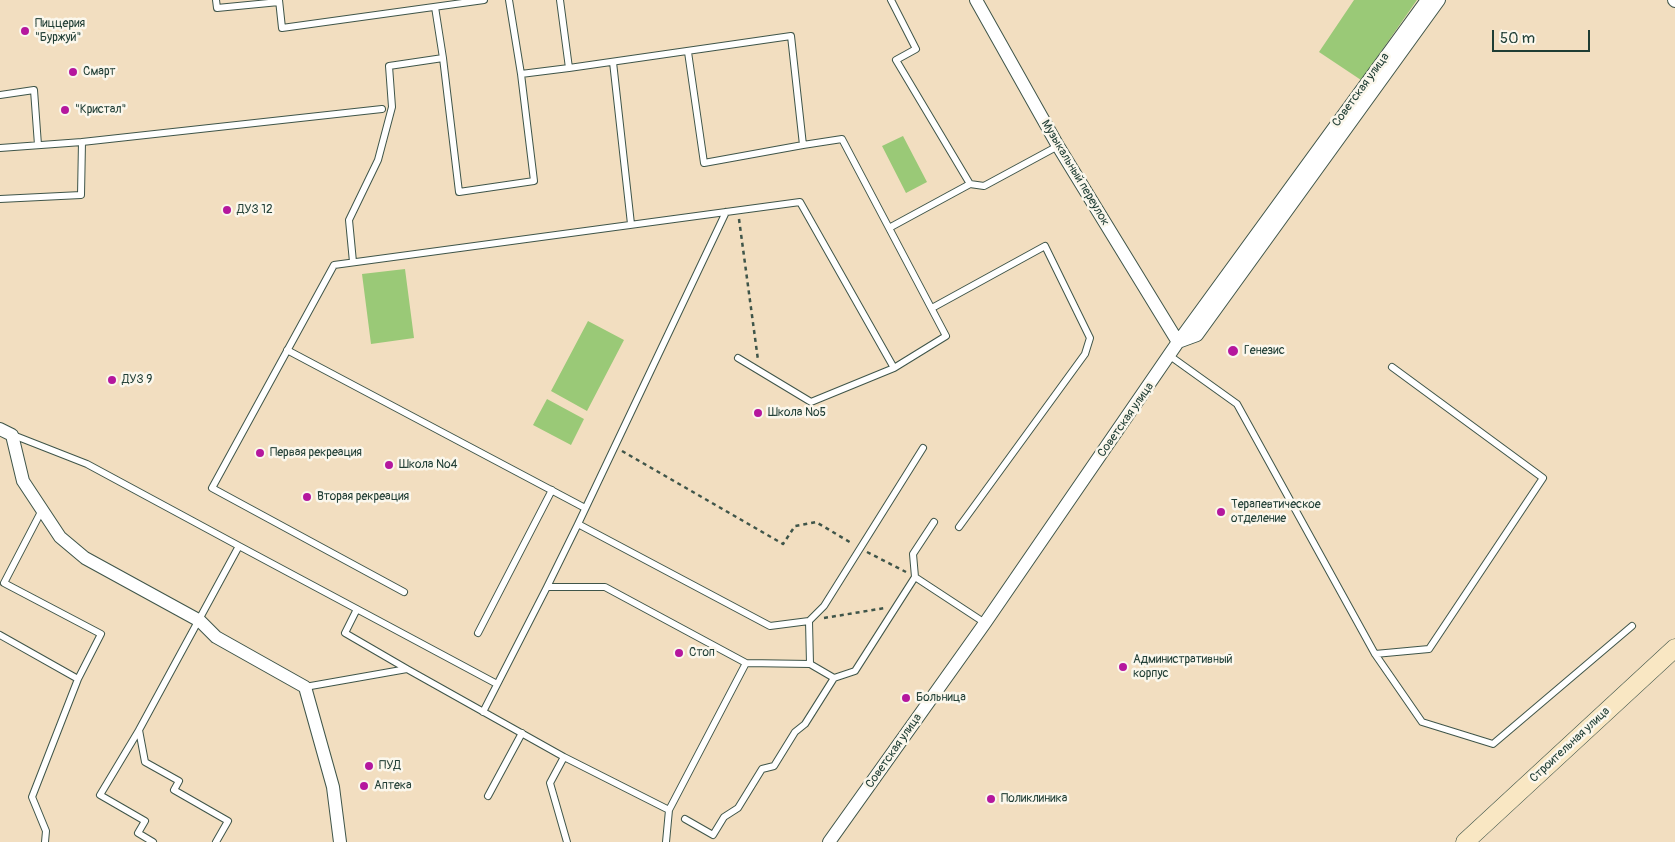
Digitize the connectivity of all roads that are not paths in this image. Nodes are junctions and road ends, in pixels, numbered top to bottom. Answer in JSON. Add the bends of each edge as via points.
{"nodes":[{"id":1,"x":216,"y":0,"type":"edge"},
{"id":2,"x":484,"y":0,"type":"edge"},
{"id":3,"x":509,"y":0,"type":"edge"},
{"id":4,"x":560,"y":0,"type":"edge"},
{"id":5,"x":891,"y":0,"type":"edge"},
{"id":6,"x":976,"y":0,"type":"edge"},
{"id":7,"x":1427,"y":0,"type":"edge"},
{"id":8,"x":1438,"y":0,"type":"edge"},
{"id":9,"x":279,"y":1,"type":"edge"},
{"id":10,"x":435,"y":7,"type":"junction"},
{"id":11,"x":688,"y":52,"type":"junction"},
{"id":12,"x":443,"y":58,"type":"junction"},
{"id":13,"x":613,"y":62,"type":"junction"},
{"id":14,"x":569,"y":68,"type":"junction"},
{"id":15,"x":521,"y":74,"type":"junction"},
{"id":16,"x":0,"y":95,"type":"edge"},
{"id":17,"x":382,"y":109,"type":"dead end"},
{"id":18,"x":82,"y":142,"type":"junction"},
{"id":19,"x":38,"y":145,"type":"junction"},
{"id":20,"x":804,"y":145,"type":"junction"},
{"id":21,"x":1058,"y":146,"type":"junction"},
{"id":22,"x":0,"y":148,"type":"edge"},
{"id":23,"x":970,"y":184,"type":"junction"},
{"id":24,"x":0,"y":199,"type":"edge"},
{"id":25,"x":726,"y":212,"type":"junction"},
{"id":26,"x":632,"y":224,"type":"junction"},
{"id":27,"x":889,"y":228,"type":"junction"},
{"id":28,"x":353,"y":262,"type":"junction"},
{"id":29,"x":932,"y":308,"type":"junction"},
{"id":30,"x":1178,"y":342,"type":"junction"},
{"id":31,"x":287,"y":350,"type":"junction"},
{"id":32,"x":1170,"y":356,"type":"junction"},
{"id":33,"x":738,"y":358,"type":"dead end"},
{"id":34,"x":1392,"y":367,"type":"dead end"},
{"id":35,"x":894,"y":368,"type":"junction"},
{"id":36,"x":0,"y":429,"type":"edge"},
{"id":37,"x":12,"y":435,"type":"junction"},
{"id":38,"x":923,"y":448,"type":"dead end"},
{"id":39,"x":552,"y":490,"type":"junction"},
{"id":40,"x":585,"y":508,"type":"junction"},
{"id":41,"x":42,"y":510,"type":"junction"},
{"id":42,"x":934,"y":522,"type":"dead end"},
{"id":43,"x":578,"y":524,"type":"junction"},
{"id":44,"x":959,"y":527,"type":"dead end"},
{"id":45,"x":239,"y":546,"type":"junction"},
{"id":46,"x":915,"y":577,"type":"junction"},
{"id":47,"x":2,"y":583,"type":"edge"},
{"id":48,"x":547,"y":588,"type":"junction"},
{"id":49,"x":404,"y":592,"type":"dead end"},
{"id":50,"x":357,"y":609,"type":"junction"},
{"id":51,"x":200,"y":621,"type":"junction"},
{"id":52,"x":809,"y":621,"type":"junction"},
{"id":53,"x":985,"y":623,"type":"junction"},
{"id":54,"x":1632,"y":626,"type":"dead end"},
{"id":55,"x":478,"y":633,"type":"dead end"},
{"id":56,"x":0,"y":635,"type":"edge"},
{"id":57,"x":1675,"y":648,"type":"edge"},
{"id":58,"x":1375,"y":654,"type":"junction"},
{"id":59,"x":746,"y":663,"type":"junction"},
{"id":60,"x":810,"y":664,"type":"junction"},
{"id":61,"x":407,"y":669,"type":"junction"},
{"id":62,"x":834,"y":678,"type":"junction"},
{"id":63,"x":78,"y":679,"type":"junction"},
{"id":64,"x":498,"y":684,"type":"junction"},
{"id":65,"x":305,"y":687,"type":"junction"},
{"id":66,"x":483,"y":712,"type":"junction"},
{"id":67,"x":139,"y":730,"type":"junction"},
{"id":68,"x":522,"y":733,"type":"junction"},
{"id":69,"x":564,"y":757,"type":"junction"},
{"id":70,"x":488,"y":796,"type":"dead end"},
{"id":71,"x":669,"y":810,"type":"junction"},
{"id":72,"x":685,"y":819,"type":"dead end"},
{"id":73,"x":45,"y":842,"type":"edge"},
{"id":74,"x":153,"y":842,"type":"edge"},
{"id":75,"x":216,"y":842,"type":"edge"},
{"id":76,"x":340,"y":842,"type":"edge"},
{"id":77,"x":567,"y":842,"type":"edge"},
{"id":78,"x":666,"y":842,"type":"edge"},
{"id":79,"x":829,"y":842,"type":"edge"},
{"id":80,"x":1465,"y":842,"type":"edge"}],
"edges":[{"from":1,"to":9,"type":"lane","via":[[217,8]]},
{"from":2,"to":10,"type":"lane"},
{"from":3,"to":15,"type":"lane"},
{"from":4,"to":14,"type":"lane"},
{"from":5,"to":23,"type":"lane","via":[[916,49],[896,60]]},
{"from":6,"to":21,"type":"street","name":"Музыкальный переулок"},
{"from":7,"to":30,"type":"street","name":"Советская улица"},
{"from":8,"to":30,"type":"street","via":[[1197,335]]},
{"from":9,"to":10,"type":"lane","via":[[282,28]]},
{"from":10,"to":12,"type":"lane"},
{"from":11,"to":13,"type":"lane"},
{"from":11,"to":20,"type":"lane","via":[[704,163]]},
{"from":11,"to":20,"type":"lane","via":[[791,36]]},
{"from":12,"to":15,"type":"lane","via":[[459,192],[534,181]]},
{"from":12,"to":28,"type":"lane","via":[[389,66],[392,107],[378,160],[349,220]]},
{"from":13,"to":14,"type":"lane"},
{"from":13,"to":26,"type":"lane"},
{"from":14,"to":15,"type":"lane"},
{"from":16,"to":19,"type":"lane","via":[[34,90]]},
{"from":17,"to":18,"type":"lane"},
{"from":18,"to":19,"type":"lane"},
{"from":18,"to":24,"type":"lane","via":[[81,195]]},
{"from":19,"to":22,"type":"lane"},
{"from":20,"to":27,"type":"lane","via":[[842,139]]},
{"from":21,"to":23,"type":"lane","via":[[984,186]]},
{"from":21,"to":30,"type":"street","name":"Музыкальный переулок"},
{"from":23,"to":27,"type":"lane"},
{"from":25,"to":26,"type":"lane"},
{"from":25,"to":35,"type":"lane","via":[[800,202]]},
{"from":25,"to":40,"type":"lane"},
{"from":26,"to":28,"type":"lane"},
{"from":27,"to":29,"type":"lane"},
{"from":28,"to":31,"type":"lane","via":[[334,265]]},
{"from":29,"to":35,"type":"lane","via":[[946,336]]},
{"from":29,"to":44,"type":"lane","via":[[1045,246],[1090,338],[1085,354]]},
{"from":30,"to":32,"type":"street","name":"Советская улица"},
{"from":31,"to":39,"type":"lane"},
{"from":31,"to":49,"type":"lane","via":[[212,488]]},
{"from":32,"to":53,"type":"street","name":"Советская улица"},
{"from":32,"to":58,"type":"lane","via":[[1237,404]]},
{"from":33,"to":35,"type":"lane","via":[[811,402]]},
{"from":34,"to":58,"type":"lane","via":[[1544,478],[1428,649]]},
{"from":36,"to":37,"type":"street"},
{"from":37,"to":41,"type":"street","via":[[23,481]]},
{"from":37,"to":45,"type":"lane","via":[[87,464]]},
{"from":38,"to":52,"type":"lane","via":[[824,606]]},
{"from":39,"to":40,"type":"lane"},
{"from":39,"to":55,"type":"lane"},
{"from":40,"to":43,"type":"lane"},
{"from":41,"to":47,"type":"lane"},
{"from":41,"to":51,"type":"street","via":[[60,536],[85,558]]},
{"from":42,"to":46,"type":"lane","via":[[913,554]]},
{"from":43,"to":48,"type":"lane"},
{"from":43,"to":52,"type":"lane","via":[[770,626]]},
{"from":45,"to":50,"type":"lane"},
{"from":45,"to":51,"type":"lane"},
{"from":46,"to":53,"type":"lane"},
{"from":46,"to":62,"type":"lane","via":[[855,671]]},
{"from":47,"to":63,"type":"lane","via":[[101,634]]},
{"from":48,"to":59,"type":"lane","via":[[605,587]]},
{"from":48,"to":64,"type":"lane"},
{"from":50,"to":61,"type":"lane","via":[[345,633]]},
{"from":50,"to":64,"type":"lane"},
{"from":51,"to":65,"type":"street","via":[[216,637]]},
{"from":51,"to":67,"type":"lane"},
{"from":52,"to":60,"type":"lane"},
{"from":53,"to":79,"type":"street","name":"Советская улица"},
{"from":54,"to":58,"type":"lane","via":[[1493,744],[1422,722]]},
{"from":56,"to":63,"type":"lane"},
{"from":57,"to":80,"type":"main road","name":"Строительная улица"},
{"from":59,"to":60,"type":"lane"},
{"from":59,"to":71,"type":"lane"},
{"from":60,"to":62,"type":"lane"},
{"from":61,"to":65,"type":"lane"},
{"from":61,"to":66,"type":"lane"},
{"from":62,"to":72,"type":"lane","via":[[774,766],[762,769],[738,808],[724,817],[713,835]]},
{"from":63,"to":73,"type":"lane","via":[[32,797],[46,831]]},
{"from":64,"to":66,"type":"lane"},
{"from":65,"to":76,"type":"street","via":[[333,787]]},
{"from":66,"to":68,"type":"lane"},
{"from":67,"to":74,"type":"lane","via":[[100,795],[145,821],[138,833]]},
{"from":67,"to":75,"type":"lane","via":[[145,762],[179,780],[174,790],[228,821]]},
{"from":68,"to":69,"type":"lane"},
{"from":68,"to":70,"type":"lane"},
{"from":69,"to":71,"type":"lane"},
{"from":69,"to":77,"type":"lane","via":[[550,783]]},
{"from":71,"to":78,"type":"lane"}]}
